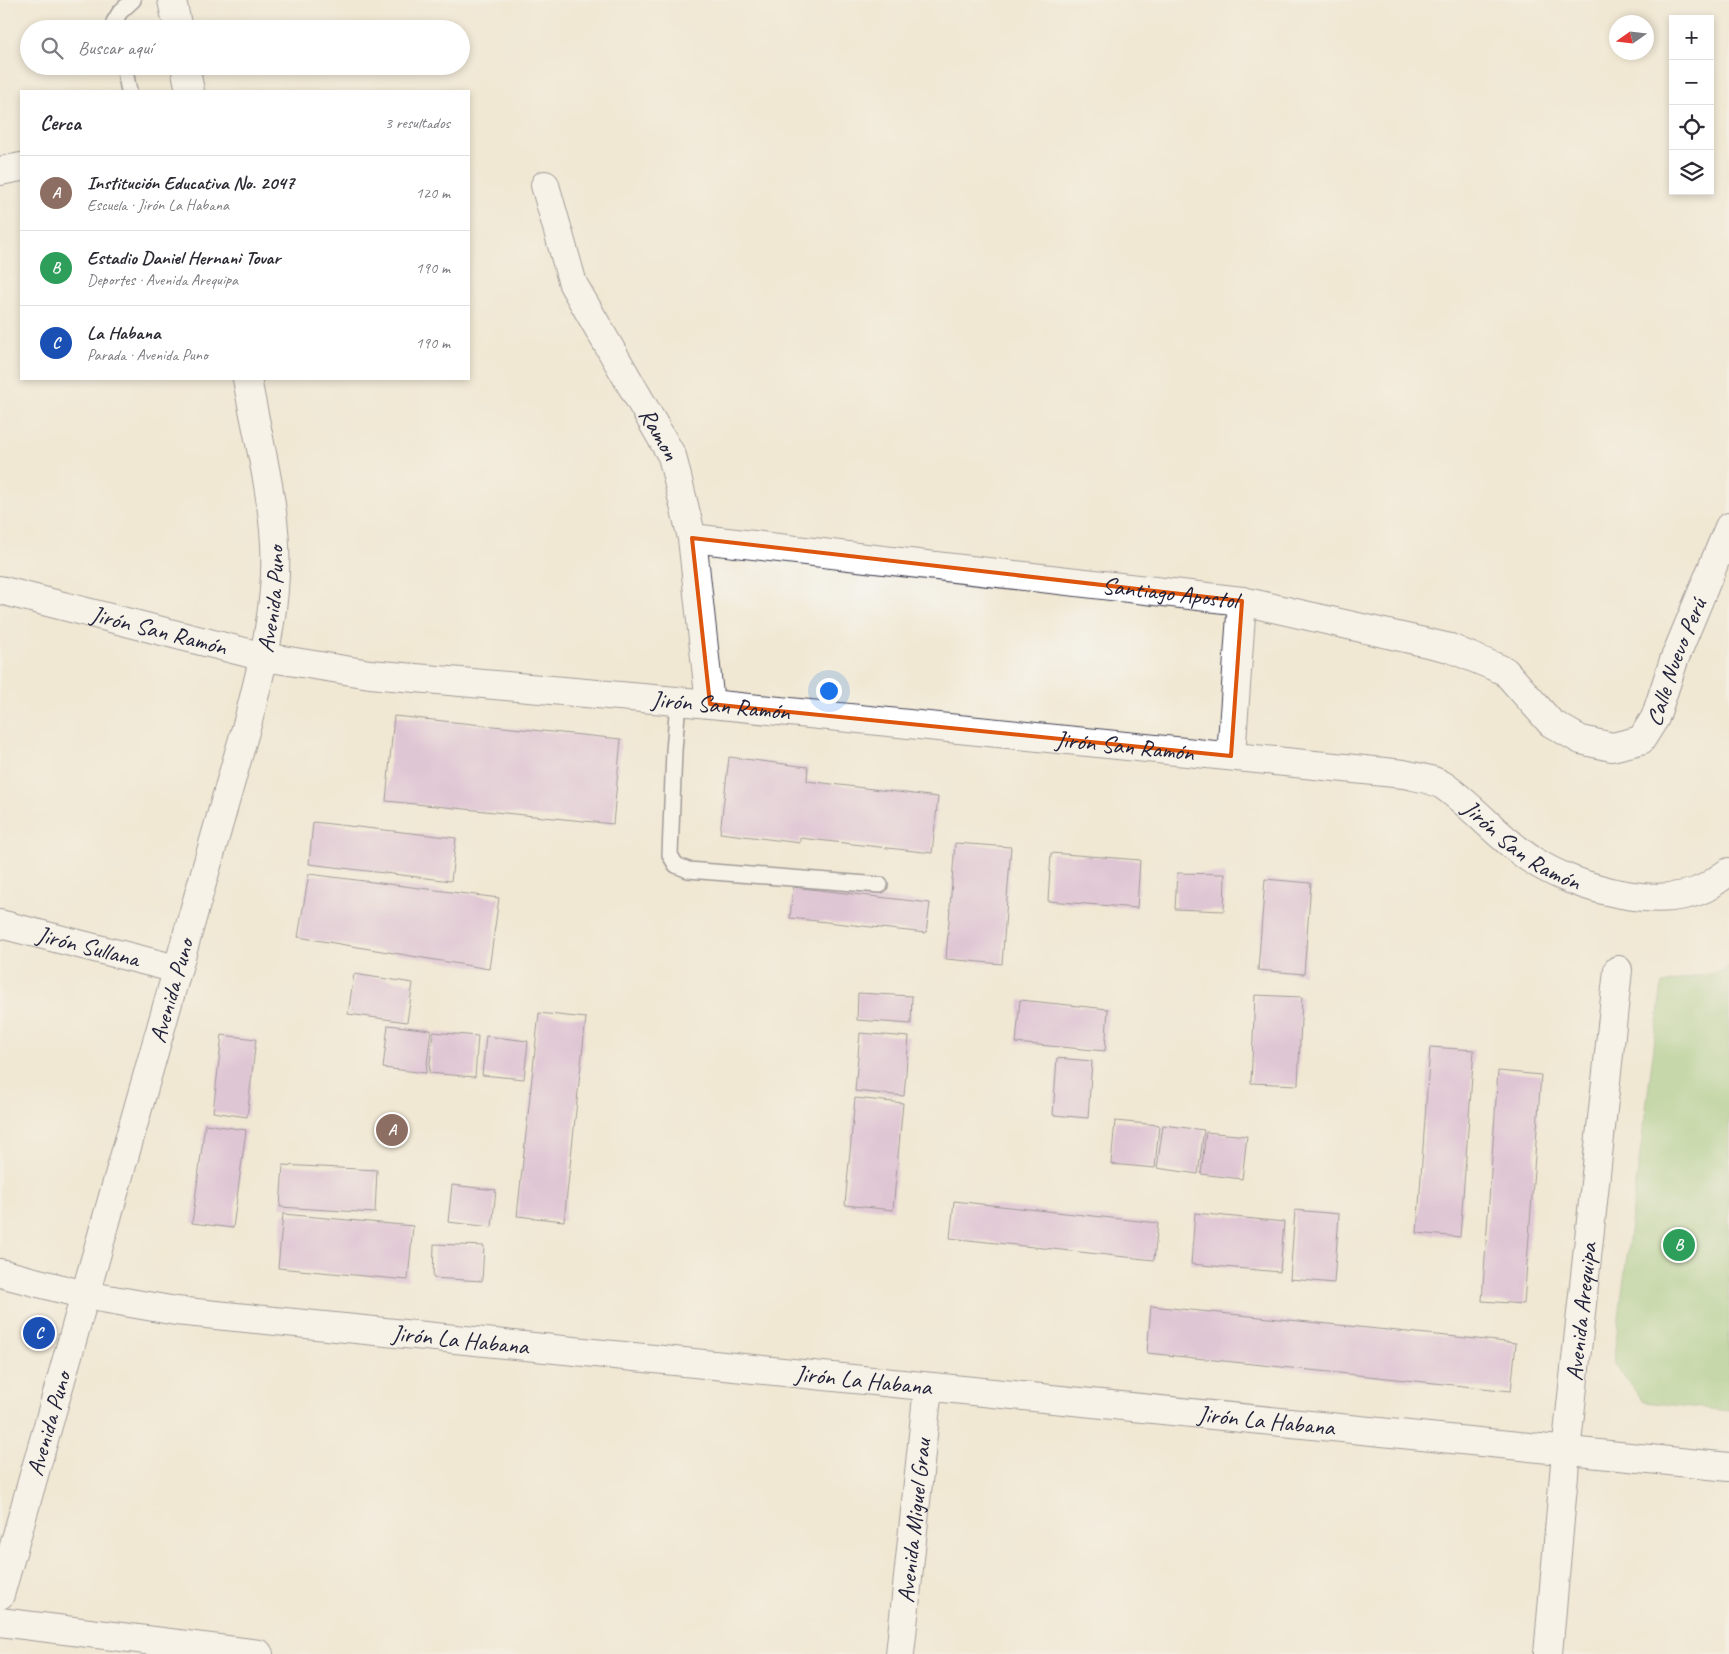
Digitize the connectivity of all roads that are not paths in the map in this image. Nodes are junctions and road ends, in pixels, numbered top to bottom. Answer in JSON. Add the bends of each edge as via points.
{"nodes":[{"id":1,"x":133,"y":0,"type":"edge"},
{"id":2,"x":172,"y":0,"type":"edge"},
{"id":3,"x":116,"y":20,"type":"edge"},
{"id":4,"x":176,"y":20,"type":"edge"},
{"id":5,"x":126,"y":75,"type":"edge"},
{"id":6,"x":187,"y":75,"type":"edge"},
{"id":7,"x":129,"y":90,"type":"edge"},
{"id":8,"x":190,"y":90,"type":"edge"},
{"id":9,"x":20,"y":168,"type":"edge"},
{"id":10,"x":0,"y":171,"type":"edge"},
{"id":11,"x":545,"y":185,"type":"dead end"},
{"id":12,"x":247,"y":380,"type":"edge"},
{"id":13,"x":1729,"y":527,"type":"edge"},
{"id":14,"x":692,"y":538,"type":"junction"},
{"id":15,"x":0,"y":590,"type":"edge"},
{"id":16,"x":1242,"y":601,"type":"junction"},
{"id":17,"x":264,"y":657,"type":"junction"},
{"id":18,"x":678,"y":701,"type":"junction"},
{"id":19,"x":710,"y":704,"type":"junction"},
{"id":20,"x":1612,"y":748,"type":"joint"},
{"id":21,"x":1231,"y":756,"type":"junction"},
{"id":22,"x":1729,"y":872,"type":"edge"},
{"id":23,"x":880,"y":885,"type":"dead end"},
{"id":24,"x":0,"y":924,"type":"edge"},
{"id":25,"x":177,"y":969,"type":"junction"},
{"id":26,"x":1618,"y":970,"type":"dead end"},
{"id":27,"x":0,"y":1273,"type":"edge"},
{"id":28,"x":85,"y":1295,"type":"junction"},
{"id":29,"x":928,"y":1387,"type":"junction"},
{"id":30,"x":1566,"y":1452,"type":"junction"},
{"id":31,"x":1729,"y":1467,"type":"edge"},
{"id":32,"x":0,"y":1595,"type":"edge"},
{"id":33,"x":0,"y":1622,"type":"edge"},
{"id":34,"x":259,"y":1654,"type":"edge"},
{"id":35,"x":900,"y":1654,"type":"edge"},
{"id":36,"x":1548,"y":1654,"type":"edge"}],
"edges":[{"from":1,"to":3,"type":"lane"},
{"from":2,"to":4,"type":"street"},
{"from":5,"to":7,"type":"lane"},
{"from":6,"to":8,"type":"street"},
{"from":9,"to":10,"type":"street"},
{"from":11,"to":14,"type":"street","name":"Ramon","via":[[573,284],[672,456]]},
{"from":12,"to":17,"type":"street","name":"Avenida Puno","via":[[275,544],[274,589]]},
{"from":13,"to":20,"type":"street","name":"Calle Nuevo Perú","via":[[1674,660],[1655,718],[1641,740]]},
{"from":14,"to":16,"type":"street","name":"Santiago Apostol"},
{"from":14,"to":19,"type":"street","name":"Ramon"},
{"from":15,"to":17,"type":"street","name":"Jirón San Ramón"},
{"from":16,"to":20,"type":"street","name":"Santiago Apostol","via":[[1450,648],[1478,658],[1505,671],[1551,723],[1581,740]]},
{"from":16,"to":21,"type":"street"},
{"from":17,"to":18,"type":"street","name":"Jirón San Ramón","via":[[370,674]]},
{"from":17,"to":25,"type":"street","name":"Avenida Puno"},
{"from":18,"to":19,"type":"street","name":"Jirón San Ramón"},
{"from":18,"to":23,"type":"lane","via":[[670,855],[676,865],[688,870]]},
{"from":19,"to":21,"type":"street","name":"Jirón San Ramón"},
{"from":21,"to":22,"type":"street","name":"Jirón San Ramón","via":[[1404,774],[1442,785],[1532,860],[1570,880],[1626,896],[1676,896],[1706,887]]},
{"from":24,"to":25,"type":"street","name":"Jirón Sullana"},
{"from":25,"to":28,"type":"street","name":"Avenida Puno"},
{"from":26,"to":30,"type":"street","name":"Avenida Arequipa"},
{"from":27,"to":28,"type":"street","name":"Jirón La Habana"},
{"from":28,"to":29,"type":"street","name":"Jirón La Habana","via":[[176,1311]]},
{"from":28,"to":32,"type":"street","name":"Avenida Puno"},
{"from":29,"to":30,"type":"street","name":"Jirón La Habana"},
{"from":29,"to":35,"type":"street","name":"Avenida Miguel Grau"},
{"from":30,"to":31,"type":"street","name":"Jirón La Habana"},
{"from":30,"to":36,"type":"street","name":"Avenida Arequipa"},
{"from":33,"to":34,"type":"street"}]}
